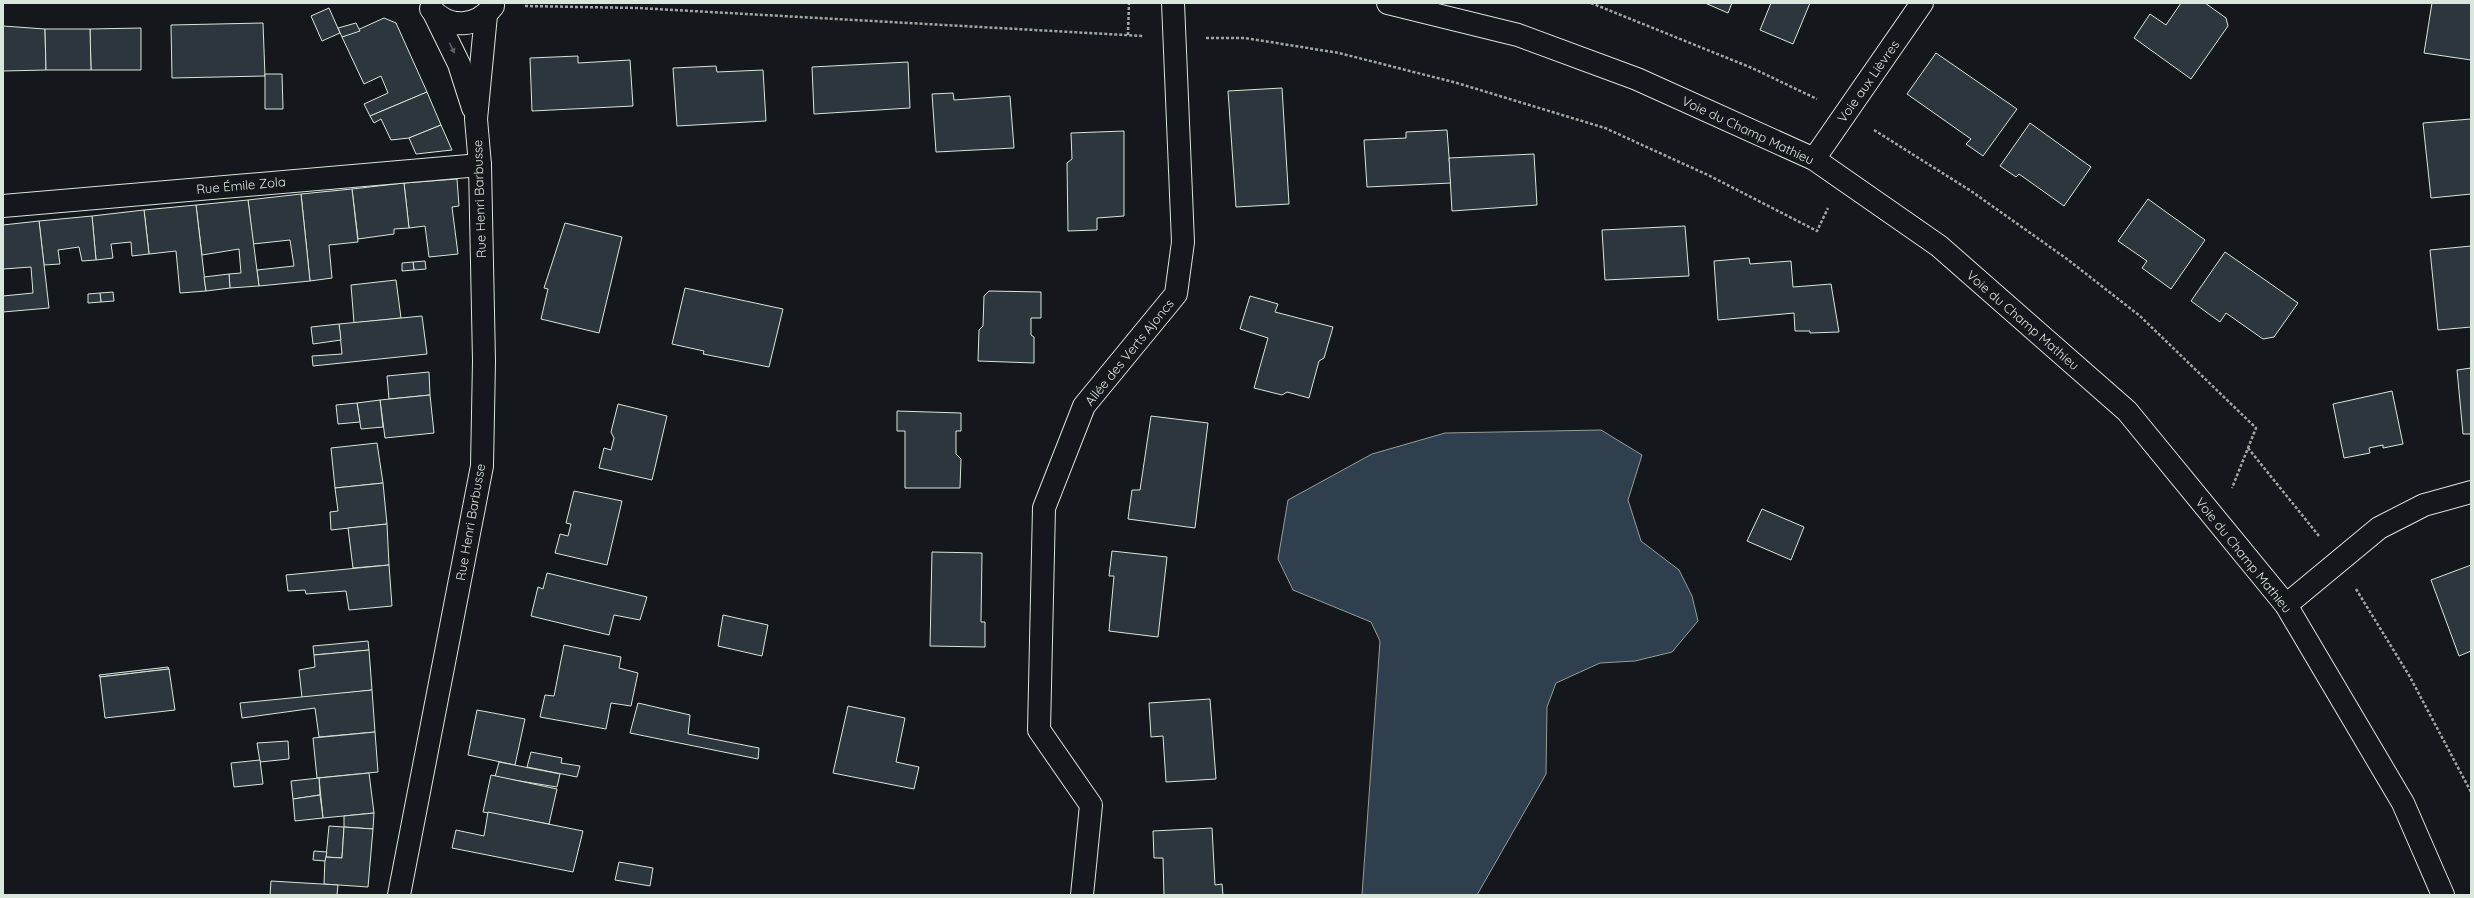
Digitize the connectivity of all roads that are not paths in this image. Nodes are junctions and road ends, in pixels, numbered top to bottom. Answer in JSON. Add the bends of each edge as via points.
{"nodes":[{"id":1,"x":1173,"y":3,"type":"edge"},
{"id":2,"x":1388,"y":3,"type":"edge"},
{"id":3,"x":1922,"y":3,"type":"edge"},
{"id":4,"x":430,"y":8,"type":"edge"},
{"id":5,"x":490,"y":9,"type":"edge"},
{"id":6,"x":476,"y":119,"type":"junction"},
{"id":7,"x":1814,"y":159,"type":"junction"},
{"id":8,"x":480,"y":164,"type":"junction"},
{"id":9,"x":3,"y":206,"type":"edge"},
{"id":10,"x":2471,"y":492,"type":"edge"},
{"id":11,"x":2286,"y":605,"type":"junction"},
{"id":12,"x":399,"y":895,"type":"edge"},
{"id":13,"x":1082,"y":895,"type":"edge"},
{"id":14,"x":2443,"y":895,"type":"edge"}],
"edges":[{"from":1,"to":13,"type":"street","name":"Allée des Verts Ajoncs","via":[[1183,242],[1176,294],[1084,406],[1044,508],[1039,730],[1091,805]]},
{"from":2,"to":7,"type":"street","name":"Voie du Champ Mathieu","via":[[1518,35],[1637,78]]},
{"from":3,"to":7,"type":"street","name":"Voie aux Lièvres"},
{"from":4,"to":5,"type":"street","via":[[443,20],[454,24],[476,21]]},
{"from":4,"to":6,"type":"street","name":"Rue Henri Barbusse","one_way":true,"via":[[459,64]]},
{"from":5,"to":6,"type":"street","name":"Rue Henri Barbusse"},
{"from":6,"to":8,"type":"street","name":"Rue Henri Barbusse"},
{"from":7,"to":11,"type":"street","name":"Voie du Champ Mathieu","via":[[1939,246],[2127,411]]},
{"from":8,"to":9,"type":"street","name":"Rue Émile Zola"},
{"from":8,"to":12,"type":"street","name":"Rue Henri Barbusse","via":[[484,361],[482,466]]},
{"from":10,"to":11,"type":"street","via":[[2424,505],[2379,528]]},
{"from":11,"to":14,"type":"street","name":"Voie du Champ Mathieu","via":[[2403,803]]}]}
